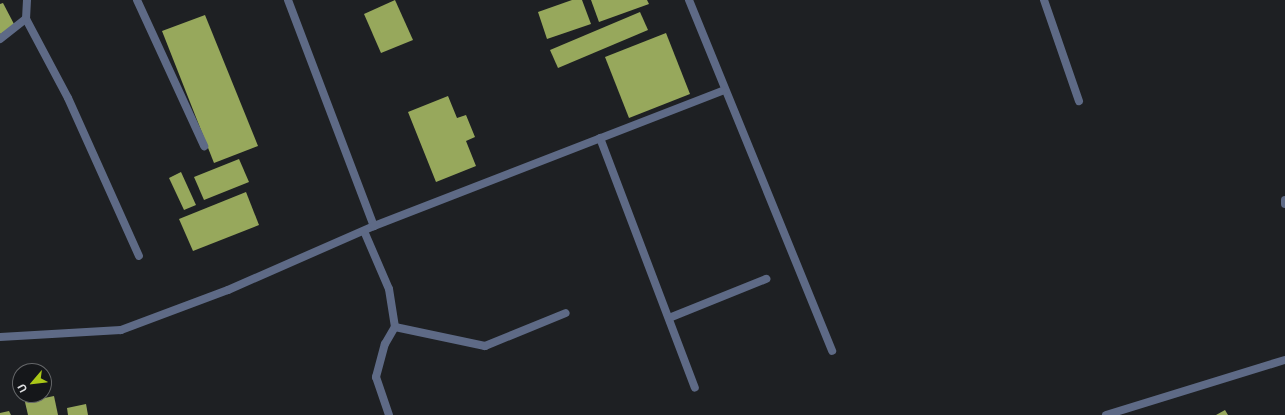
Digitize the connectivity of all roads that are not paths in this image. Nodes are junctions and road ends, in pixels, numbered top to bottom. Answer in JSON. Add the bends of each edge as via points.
{"nodes":[{"id":1,"x":27,"y":0,"type":"edge"},
{"id":2,"x":137,"y":0,"type":"edge"},
{"id":3,"x":288,"y":0,"type":"edge"},
{"id":4,"x":689,"y":0,"type":"edge"},
{"id":5,"x":1044,"y":0,"type":"edge"},
{"id":6,"x":26,"y":19,"type":"junction"},
{"id":7,"x":0,"y":39,"type":"edge"},
{"id":8,"x":724,"y":90,"type":"junction"},
{"id":9,"x":1079,"y":101,"type":"dead end"},
{"id":10,"x":600,"y":138,"type":"junction"},
{"id":11,"x":204,"y":146,"type":"dead end"},
{"id":12,"x":1285,"y":200,"type":"edge"},
{"id":13,"x":1285,"y":204,"type":"edge"},
{"id":14,"x":374,"y":226,"type":"junction"},
{"id":15,"x":364,"y":231,"type":"junction"},
{"id":16,"x":139,"y":256,"type":"dead end"},
{"id":17,"x":766,"y":279,"type":"dead end"},
{"id":18,"x":566,"y":313,"type":"dead end"},
{"id":19,"x":669,"y":318,"type":"junction"},
{"id":20,"x":395,"y":327,"type":"junction"},
{"id":21,"x":0,"y":337,"type":"edge"},
{"id":22,"x":832,"y":351,"type":"dead end"},
{"id":23,"x":1285,"y":360,"type":"edge"},
{"id":24,"x":696,"y":388,"type":"dead end"},
{"id":25,"x":389,"y":415,"type":"edge"},
{"id":26,"x":1106,"y":415,"type":"edge"}],
"edges":[{"from":1,"to":6,"type":"street"},
{"from":2,"to":11,"type":"street"},
{"from":3,"to":14,"type":"street"},
{"from":4,"to":8,"type":"street"},
{"from":5,"to":9,"type":"street"},
{"from":6,"to":7,"type":"street"},
{"from":6,"to":16,"type":"street","via":[[68,98]]},
{"from":8,"to":10,"type":"street"},
{"from":8,"to":22,"type":"street"},
{"from":10,"to":14,"type":"street"},
{"from":10,"to":19,"type":"street"},
{"from":12,"to":13,"type":"street"},
{"from":14,"to":15,"type":"street"},
{"from":15,"to":20,"type":"street","via":[[389,289]]},
{"from":15,"to":21,"type":"street","via":[[228,290],[121,330]]},
{"from":17,"to":19,"type":"street"},
{"from":18,"to":20,"type":"street","via":[[485,346]]},
{"from":19,"to":24,"type":"street"},
{"from":20,"to":25,"type":"street","via":[[380,355],[376,377]]},
{"from":23,"to":26,"type":"street"}]}
